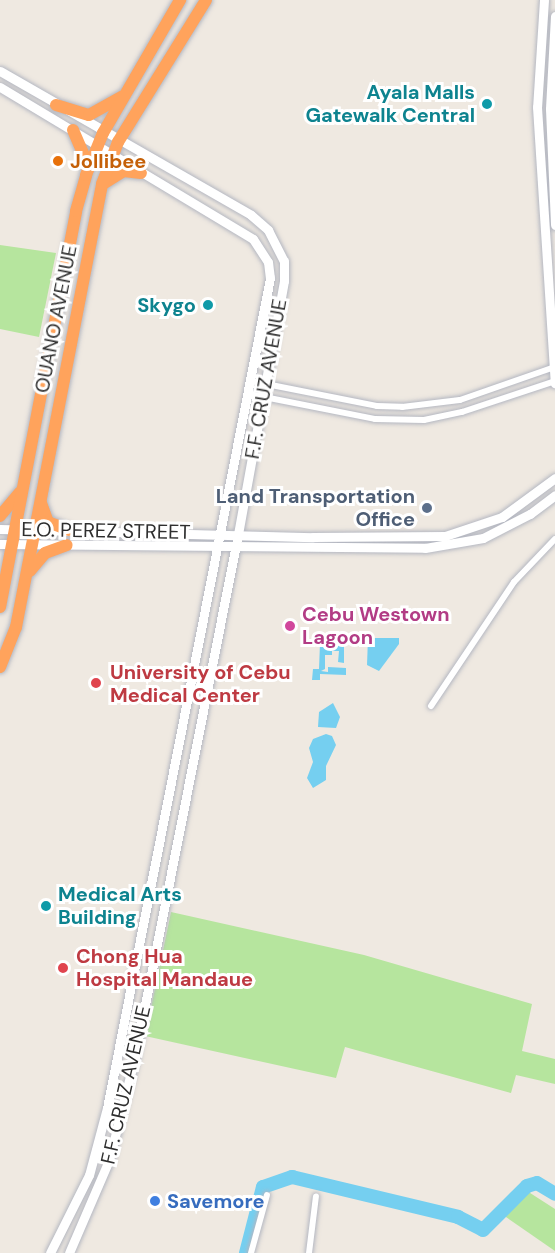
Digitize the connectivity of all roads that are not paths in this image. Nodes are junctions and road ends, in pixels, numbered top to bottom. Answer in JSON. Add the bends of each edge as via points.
{"nodes":[{"id":1,"x":180,"y":0,"type":"edge"},
{"id":2,"x":206,"y":0,"type":"edge"},
{"id":3,"x":544,"y":0,"type":"edge"},
{"id":4,"x":555,"y":16,"type":"edge"},
{"id":5,"x":540,"y":30,"type":"junction"},
{"id":6,"x":553,"y":32,"type":"junction"},
{"id":7,"x":0,"y":71,"type":"edge"},
{"id":8,"x":0,"y":87,"type":"edge"},
{"id":9,"x":125,"y":95,"type":"junction"},
{"id":10,"x":56,"y":105,"type":"junction"},
{"id":11,"x":73,"y":130,"type":"junction"},
{"id":12,"x":103,"y":133,"type":"junction"},
{"id":13,"x":118,"y":142,"type":"junction"},
{"id":14,"x":97,"y":144,"type":"junction"},
{"id":15,"x":113,"y":154,"type":"junction"},
{"id":16,"x":89,"y":166,"type":"junction"},
{"id":17,"x":141,"y":173,"type":"junction"},
{"id":18,"x":102,"y":184,"type":"junction"},
{"id":19,"x":555,"y":225,"type":"edge"},
{"id":20,"x":553,"y":340,"type":"edge"},
{"id":21,"x":554,"y":367,"type":"edge"},
{"id":22,"x":251,"y":381,"type":"junction"},
{"id":23,"x":555,"y":381,"type":"edge"},
{"id":24,"x":265,"y":383,"type":"junction"},
{"id":25,"x":249,"y":394,"type":"junction"},
{"id":26,"x":262,"y":396,"type":"junction"},
{"id":27,"x":555,"y":478,"type":"edge"},
{"id":28,"x":25,"y":480,"type":"junction"},
{"id":29,"x":555,"y":495,"type":"edge"},
{"id":30,"x":40,"y":501,"type":"junction"},
{"id":31,"x":0,"y":516,"type":"edge"},
{"id":32,"x":0,"y":529,"type":"edge"},
{"id":33,"x":16,"y":529,"type":"junction"},
{"id":34,"x":35,"y":529,"type":"junction"},
{"id":35,"x":69,"y":530,"type":"junction"},
{"id":36,"x":219,"y":534,"type":"junction"},
{"id":37,"x":238,"y":534,"type":"junction"},
{"id":38,"x":397,"y":537,"type":"junction"},
{"id":39,"x":555,"y":539,"type":"edge"},
{"id":40,"x":32,"y":544,"type":"junction"},
{"id":41,"x":6,"y":545,"type":"edge"},
{"id":42,"x":67,"y":545,"type":"junction"},
{"id":43,"x":235,"y":547,"type":"junction"},
{"id":44,"x":216,"y":548,"type":"junction"},
{"id":45,"x":397,"y":548,"type":"junction"},
{"id":46,"x":0,"y":559,"type":"edge"},
{"id":47,"x":7,"y":572,"type":"junction"},
{"id":48,"x":24,"y":586,"type":"junction"},
{"id":49,"x":0,"y":607,"type":"edge"},
{"id":50,"x":0,"y":667,"type":"edge"},
{"id":51,"x":431,"y":706,"type":"dead end"},
{"id":52,"x":267,"y":1195,"type":"dead end"},
{"id":53,"x":316,"y":1196,"type":"dead end"},
{"id":54,"x":50,"y":1253,"type":"edge"},
{"id":55,"x":69,"y":1253,"type":"edge"},
{"id":56,"x":251,"y":1253,"type":"edge"},
{"id":57,"x":309,"y":1253,"type":"edge"}],
"edges":[{"from":1,"to":9,"type":"highway","name":"OUANO AVENUE"},
{"from":2,"to":13,"type":"highway","name":"OUANO AVENUE"},
{"from":3,"to":5,"type":"street"},
{"from":4,"to":6,"type":"street"},
{"from":5,"to":6,"type":"street"},
{"from":5,"to":20,"type":"street","via":[[539,149]]},
{"from":6,"to":19,"type":"street","via":[[551,139]]},
{"from":7,"to":10,"type":"street","name":"F.F. CRUZ AVENUE"},
{"from":8,"to":11,"type":"street","name":"F.F. CRUZ AVENUE"},
{"from":9,"to":10,"type":"highway","via":[[89,115]]},
{"from":9,"to":12,"type":"highway","name":"OUANO AVENUE"},
{"from":10,"to":12,"type":"street","name":"F.F. CRUZ AVENUE"},
{"from":11,"to":14,"type":"street","name":"F.F. CRUZ AVENUE"},
{"from":11,"to":16,"type":"highway"},
{"from":12,"to":13,"type":"street","name":"F.F. CRUZ AVENUE"},
{"from":12,"to":14,"type":"highway","name":"OUANO AVENUE"},
{"from":13,"to":15,"type":"highway","name":"OUANO AVENUE"},
{"from":13,"to":24,"type":"street","name":"F.F. CRUZ AVENUE","via":[[251,215],[278,243],[284,281]]},
{"from":14,"to":15,"type":"street","name":"F.F. CRUZ AVENUE"},
{"from":14,"to":16,"type":"highway","name":"OUANO AVENUE"},
{"from":15,"to":17,"type":"street","name":"F.F. CRUZ AVENUE"},
{"from":15,"to":18,"type":"highway","name":"OUANO AVENUE"},
{"from":16,"to":28,"type":"highway","name":"OUANO AVENUE","via":[[76,211]]},
{"from":17,"to":18,"type":"highway","via":[[124,171]]},
{"from":17,"to":22,"type":"street","name":"F.F. CRUZ AVENUE","via":[[253,239],[262,250],[270,278]]},
{"from":18,"to":30,"type":"highway","name":"OUANO AVENUE"},
{"from":20,"to":21,"type":"street"},
{"from":21,"to":23,"type":"street"},
{"from":21,"to":24,"type":"street","via":[[460,400],[402,407],[377,406]]},
{"from":22,"to":24,"type":"street"},
{"from":22,"to":25,"type":"street","name":"F.F. CRUZ AVENUE"},
{"from":23,"to":26,"type":"street","via":[[462,412],[424,420],[375,419]]},
{"from":24,"to":26,"type":"street","name":"F.F. CRUZ AVENUE"},
{"from":25,"to":26,"type":"street"},
{"from":25,"to":36,"type":"street","name":"F.F. CRUZ AVENUE"},
{"from":26,"to":37,"type":"street","name":"F.F. CRUZ AVENUE"},
{"from":27,"to":38,"type":"street","name":"E.O. PEREZ STREET","via":[[522,505],[478,528],[445,536]]},
{"from":28,"to":31,"type":"highway","via":[[14,502]]},
{"from":28,"to":33,"type":"highway","name":"OUANO AVENUE"},
{"from":29,"to":45,"type":"street","name":"E.O. PEREZ STREET","via":[[530,514],[483,538],[435,547]]},
{"from":30,"to":34,"type":"highway","name":"OUANO AVENUE"},
{"from":30,"to":35,"type":"highway","via":[[48,522]]},
{"from":32,"to":33,"type":"street","name":"E.O. PEREZ STREET"},
{"from":33,"to":34,"type":"street","name":"E.O. PEREZ STREET"},
{"from":33,"to":41,"type":"highway","name":"OUANO AVENUE"},
{"from":34,"to":35,"type":"street","name":"E.O. PEREZ STREET"},
{"from":34,"to":40,"type":"highway","name":"OUANO AVENUE"},
{"from":35,"to":36,"type":"street","name":"E.O. PEREZ STREET"},
{"from":36,"to":37,"type":"street","name":"E.O. PEREZ STREET"},
{"from":36,"to":44,"type":"street","name":"F.F. CRUZ AVENUE"},
{"from":37,"to":38,"type":"street","name":"E.O. PEREZ STREET"},
{"from":37,"to":43,"type":"street","name":"F.F. CRUZ AVENUE"},
{"from":38,"to":45,"type":"street"},
{"from":39,"to":51,"type":"street","via":[[514,582]]},
{"from":40,"to":41,"type":"street","name":"E.O. PEREZ STREET"},
{"from":40,"to":42,"type":"street","name":"E.O. PEREZ STREET"},
{"from":40,"to":48,"type":"highway","name":"OUANO AVENUE"},
{"from":41,"to":47,"type":"highway","name":"OUANO AVENUE"},
{"from":42,"to":44,"type":"street","name":"E.O. PEREZ STREET"},
{"from":42,"to":48,"type":"highway","via":[[39,557]]},
{"from":43,"to":44,"type":"street","name":"E.O. PEREZ STREET"},
{"from":43,"to":45,"type":"street","name":"E.O. PEREZ STREET"},
{"from":43,"to":55,"type":"street","name":"F.F. CRUZ AVENUE","via":[[134,1060],[109,1160]]},
{"from":44,"to":54,"type":"street","name":"F.F. CRUZ AVENUE","via":[[109,1097],[89,1175]]},
{"from":46,"to":47,"type":"highway"},
{"from":47,"to":49,"type":"highway","name":"OUANO AVENUE"},
{"from":48,"to":50,"type":"highway","name":"OUANO AVENUE","via":[[16,627]]},
{"from":52,"to":56,"type":"street"},
{"from":53,"to":57,"type":"street"}]}
